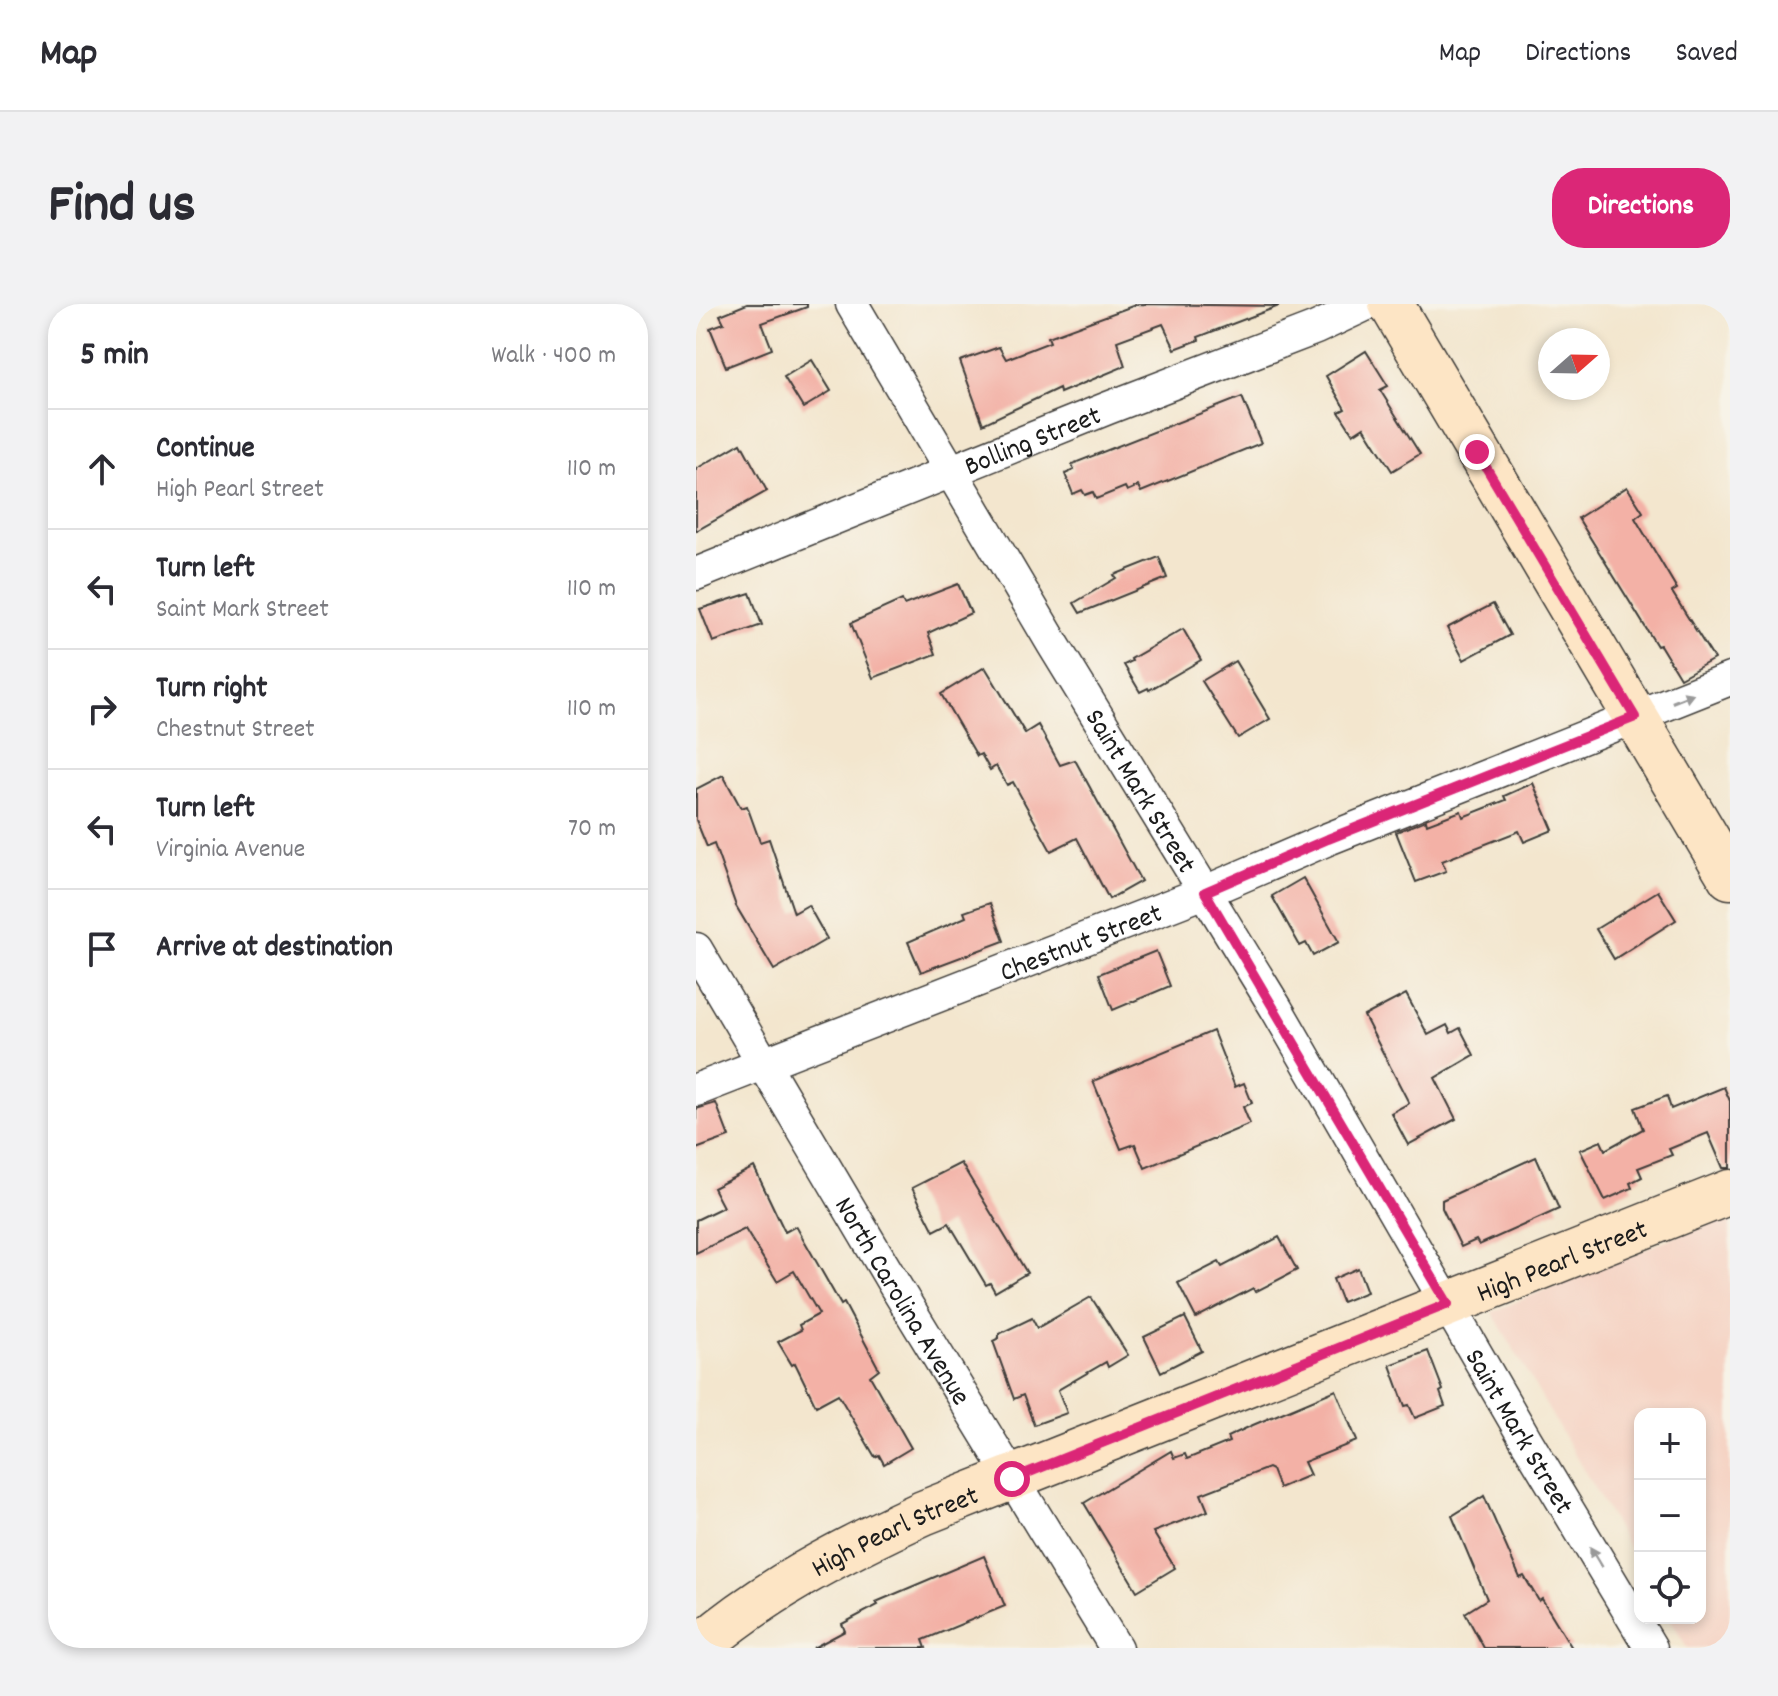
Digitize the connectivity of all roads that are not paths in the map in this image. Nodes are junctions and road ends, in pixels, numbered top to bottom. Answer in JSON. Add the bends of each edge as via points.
{"nodes":[{"id":1,"x":852,"y":304,"type":"edge"},
{"id":2,"x":1367,"y":304,"type":"edge"},
{"id":3,"x":1391,"y":304,"type":"edge"},
{"id":4,"x":951,"y":471,"type":"junction"},
{"id":5,"x":696,"y":574,"type":"edge"},
{"id":6,"x":1730,"y":679,"type":"edge"},
{"id":7,"x":1635,"y":717,"type":"junction"},
{"id":8,"x":1730,"y":877,"type":"edge"},
{"id":9,"x":1205,"y":892,"type":"junction"},
{"id":10,"x":696,"y":949,"type":"edge"},
{"id":11,"x":763,"y":1063,"type":"junction"},
{"id":12,"x":696,"y":1090,"type":"edge"},
{"id":13,"x":1730,"y":1192,"type":"edge"},
{"id":14,"x":1448,"y":1304,"type":"junction"},
{"id":15,"x":1012,"y":1479,"type":"junction"},
{"id":16,"x":698,"y":1648,"type":"edge"},
{"id":17,"x":1116,"y":1648,"type":"edge"},
{"id":18,"x":1651,"y":1648,"type":"edge"}],
"edges":[{"from":1,"to":4,"type":"street","name":"Saint Mark Street"},
{"from":2,"to":4,"type":"street","name":"Bolling Street"},
{"from":3,"to":7,"type":"street"},
{"from":4,"to":5,"type":"street","name":"Bolling Street"},
{"from":4,"to":9,"type":"street","name":"Saint Mark Street"},
{"from":7,"to":6,"type":"street","name":"Chestnut Street","one_way":true},
{"from":7,"to":8,"type":"street"},
{"from":7,"to":9,"type":"street","name":"Chestnut Street"},
{"from":9,"to":11,"type":"street","name":"Chestnut Street"},
{"from":9,"to":14,"type":"street","name":"Saint Mark Street"},
{"from":10,"to":11,"type":"street","name":"North Carolina Avenue"},
{"from":11,"to":12,"type":"street","name":"Chestnut Street"},
{"from":11,"to":15,"type":"street","name":"North Carolina Avenue"},
{"from":13,"to":14,"type":"street","name":"High Pearl Street"},
{"from":14,"to":15,"type":"street","name":"High Pearl Street"},
{"from":18,"to":14,"type":"street","name":"Saint Mark Street","one_way":true},
{"from":15,"to":16,"type":"street","name":"High Pearl Street","via":[[851,1546],[782,1585]]},
{"from":15,"to":17,"type":"street","name":"North Carolina Avenue"}]}
